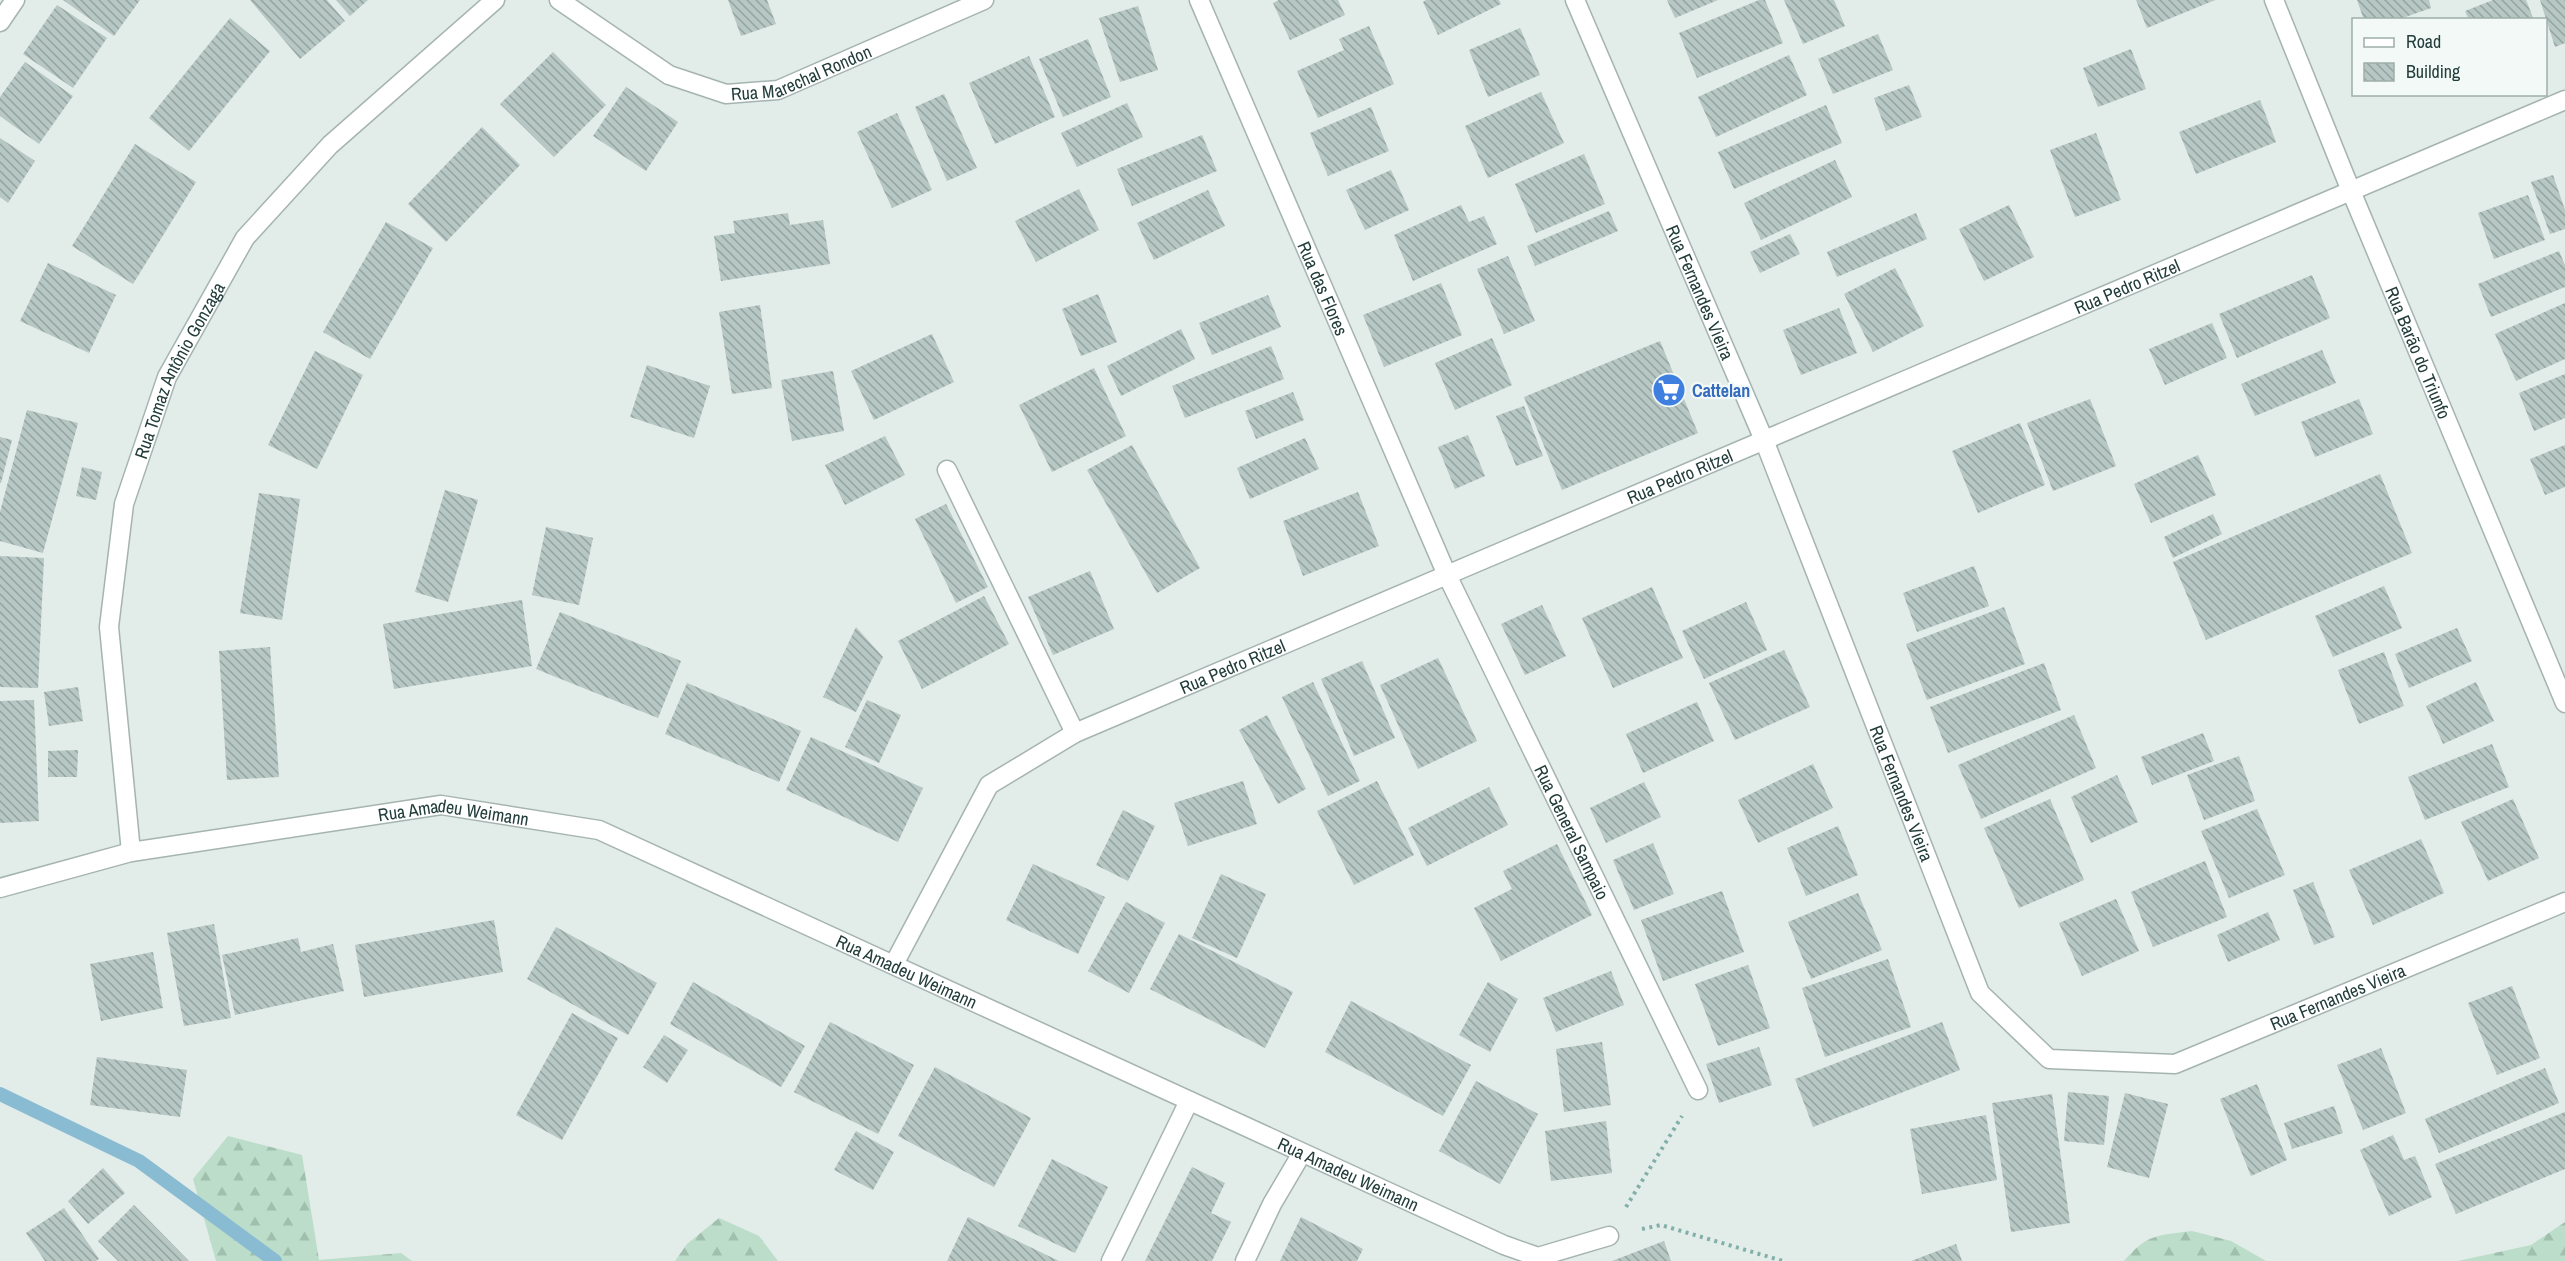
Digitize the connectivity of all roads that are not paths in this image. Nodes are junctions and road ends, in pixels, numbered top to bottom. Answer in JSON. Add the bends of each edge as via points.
{"nodes":[{"id":1,"x":15,"y":0,"type":"edge"},
{"id":2,"x":495,"y":0,"type":"edge"},
{"id":3,"x":559,"y":0,"type":"edge"},
{"id":4,"x":984,"y":0,"type":"edge"},
{"id":5,"x":1199,"y":0,"type":"edge"},
{"id":6,"x":1575,"y":0,"type":"edge"},
{"id":7,"x":2274,"y":0,"type":"edge"},
{"id":8,"x":0,"y":22,"type":"edge"},
{"id":9,"x":2565,"y":100,"type":"edge"},
{"id":10,"x":2351,"y":191,"type":"junction"},
{"id":11,"x":1764,"y":440,"type":"junction"},
{"id":12,"x":947,"y":470,"type":"dead end"},
{"id":13,"x":1447,"y":575,"type":"junction"},
{"id":14,"x":2565,"y":704,"type":"edge"},
{"id":15,"x":1075,"y":733,"type":"junction"},
{"id":16,"x":131,"y":852,"type":"junction"},
{"id":17,"x":0,"y":888,"type":"edge"},
{"id":18,"x":2565,"y":902,"type":"edge"},
{"id":19,"x":894,"y":964,"type":"junction"},
{"id":20,"x":1698,"y":1090,"type":"road end"},
{"id":21,"x":1189,"y":1101,"type":"junction"},
{"id":22,"x":1302,"y":1153,"type":"junction"},
{"id":23,"x":1609,"y":1236,"type":"road end"},
{"id":24,"x":1111,"y":1261,"type":"edge"},
{"id":25,"x":1245,"y":1261,"type":"edge"}],
"edges":[{"from":1,"to":8,"type":"street"},
{"from":2,"to":16,"type":"street","name":"Rua Tomaz Antônio Gonzaga","via":[[330,145],[244,238],[167,378],[124,504],[108,627]]},
{"from":3,"to":4,"type":"street","name":"Rua Marechal Rondon","via":[[669,75],[726,94],[778,90]]},
{"from":5,"to":13,"type":"street","name":"Rua das Flores"},
{"from":6,"to":11,"type":"street","name":"Rua Fernandes Vieira"},
{"from":7,"to":10,"type":"street","name":"Rua Barão do Triunfo"},
{"from":9,"to":10,"type":"street","name":"Rua Pedro Ritzel"},
{"from":10,"to":11,"type":"street","name":"Rua Pedro Ritzel"},
{"from":10,"to":14,"type":"street","name":"Rua Barão do Triunfo"},
{"from":11,"to":13,"type":"street","name":"Rua Pedro Ritzel"},
{"from":11,"to":18,"type":"street","name":"Rua Fernandes Vieira","via":[[1980,993],[2049,1059],[2175,1064]]},
{"from":12,"to":15,"type":"street"},
{"from":13,"to":15,"type":"street","name":"Rua Pedro Ritzel"},
{"from":13,"to":20,"type":"street","name":"Rua General Sampaio"},
{"from":15,"to":19,"type":"street","name":"Rua Pedro Ritzel","via":[[989,785]]},
{"from":16,"to":17,"type":"street","name":"Rua Amadeu Weimann"},
{"from":16,"to":19,"type":"street","name":"Rua Amadeu Weimann","via":[[441,805],[599,830]]},
{"from":19,"to":21,"type":"street","name":"Rua Amadeu Weimann"},
{"from":21,"to":22,"type":"street","name":"Rua Amadeu Weimann"},
{"from":21,"to":24,"type":"street"},
{"from":22,"to":23,"type":"street","name":"Rua Amadeu Weimann","via":[[1538,1257]]},
{"from":22,"to":25,"type":"street"}]}
